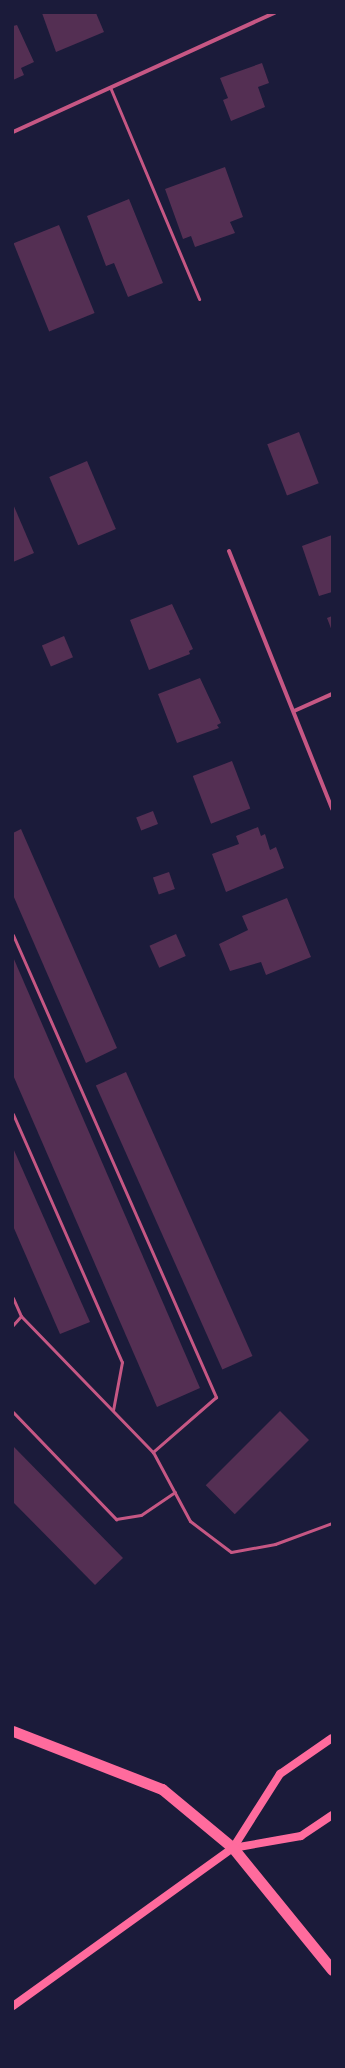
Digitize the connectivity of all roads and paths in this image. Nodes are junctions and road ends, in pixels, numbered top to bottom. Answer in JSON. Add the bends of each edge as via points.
{"nodes":[{"id":1,"x":274,"y":13,"type":"edge"},
{"id":2,"x":110,"y":88,"type":"junction"},
{"id":3,"x":13,"y":132,"type":"edge"},
{"id":4,"x":199,"y":299,"type":"dead end"},
{"id":5,"x":229,"y":551,"type":"dead end"},
{"id":6,"x":332,"y":694,"type":"edge"},
{"id":7,"x":294,"y":711,"type":"junction"},
{"id":8,"x":332,"y":809,"type":"edge"},
{"id":9,"x":13,"y":935,"type":"edge"},
{"id":10,"x":13,"y":1114,"type":"edge"},
{"id":11,"x":13,"y":1298,"type":"edge"},
{"id":12,"x":21,"y":1316,"type":"junction"},
{"id":13,"x":13,"y":1325,"type":"edge"},
{"id":14,"x":113,"y":1410,"type":"junction"},
{"id":15,"x":13,"y":1412,"type":"edge"},
{"id":16,"x":153,"y":1452,"type":"junction"},
{"id":17,"x":174,"y":1492,"type":"junction"},
{"id":18,"x":332,"y":1523,"type":"edge"},
{"id":19,"x":13,"y":1731,"type":"edge"},
{"id":20,"x":332,"y":1738,"type":"edge"},
{"id":21,"x":332,"y":1815,"type":"edge"},
{"id":22,"x":233,"y":1848,"type":"junction"},
{"id":23,"x":332,"y":1970,"type":"edge"},
{"id":24,"x":13,"y":2006,"type":"edge"}],
"edges":[{"from":1,"to":2,"type":"street"},
{"from":2,"to":3,"type":"street"},
{"from":2,"to":4,"type":"lane"},
{"from":5,"to":7,"type":"street"},
{"from":6,"to":7,"type":"street"},
{"from":7,"to":8,"type":"street"},
{"from":9,"to":16,"type":"lane","via":[[216,1397]]},
{"from":10,"to":14,"type":"lane","via":[[122,1362]]},
{"from":11,"to":12,"type":"lane"},
{"from":12,"to":13,"type":"lane"},
{"from":12,"to":14,"type":"lane"},
{"from":14,"to":16,"type":"lane"},
{"from":15,"to":17,"type":"lane","via":[[116,1520],[141,1516]]},
{"from":16,"to":17,"type":"lane"},
{"from":17,"to":18,"type":"lane","via":[[190,1521],[231,1552],[275,1544]]},
{"from":19,"to":22,"type":"highway","via":[[162,1789]]},
{"from":20,"to":22,"type":"main road","via":[[280,1774]]},
{"from":21,"to":22,"type":"main road","via":[[301,1836]]},
{"from":22,"to":23,"type":"highway"},
{"from":22,"to":24,"type":"main road"}]}
